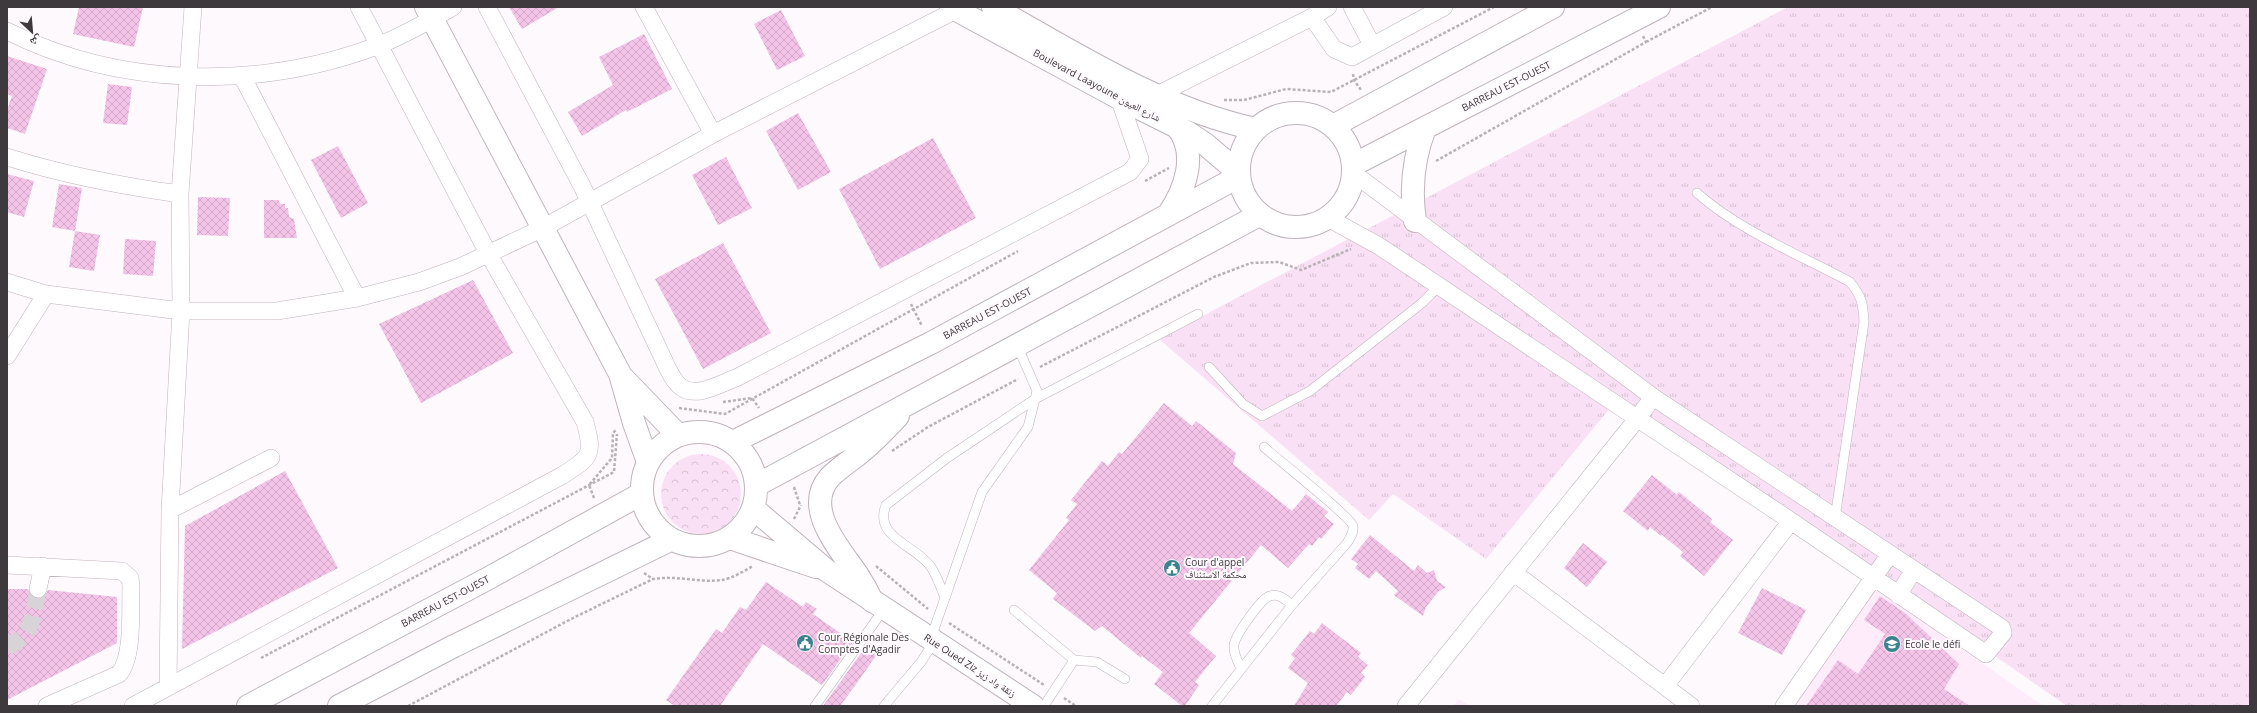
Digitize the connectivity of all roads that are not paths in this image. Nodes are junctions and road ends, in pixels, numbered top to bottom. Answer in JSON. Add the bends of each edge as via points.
{"nodes":[{"id":1,"x":193,"y":7,"type":"edge"},
{"id":2,"x":359,"y":7,"type":"edge"},
{"id":3,"x":453,"y":7,"type":"edge"},
{"id":4,"x":488,"y":7,"type":"edge"},
{"id":5,"x":993,"y":7,"type":"edge"},
{"id":6,"x":1328,"y":7,"type":"edge"},
{"id":7,"x":1352,"y":7,"type":"edge"},
{"id":8,"x":1444,"y":7,"type":"edge"},
{"id":9,"x":1553,"y":7,"type":"edge"},
{"id":10,"x":1659,"y":7,"type":"edge"},
{"id":11,"x":646,"y":8,"type":"edge"},
{"id":12,"x":954,"y":8,"type":"edge"},
{"id":13,"x":429,"y":13,"type":"edge"},
{"id":14,"x":1312,"y":17,"type":"junction"},
{"id":15,"x":7,"y":31,"type":"edge"},
{"id":16,"x":380,"y":45,"type":"junction"},
{"id":17,"x":1372,"y":45,"type":"junction"},
{"id":18,"x":188,"y":76,"type":"junction"},
{"id":19,"x":242,"y":76,"type":"junction"},
{"id":20,"x":1157,"y":95,"type":"junction"},
{"id":21,"x":1119,"y":98,"type":"junction"},
{"id":22,"x":1333,"y":126,"type":"junction"},
{"id":23,"x":1178,"y":128,"type":"junction"},
{"id":24,"x":1425,"y":128,"type":"junction"},
{"id":25,"x":1255,"y":129,"type":"junction"},
{"id":26,"x":713,"y":134,"type":"junction"},
{"id":27,"x":7,"y":157,"type":"edge"},
{"id":28,"x":1353,"y":169,"type":"junction"},
{"id":29,"x":1238,"y":175,"type":"junction"},
{"id":30,"x":1697,"y":193,"type":"dead end"},
{"id":31,"x":180,"y":194,"type":"junction"},
{"id":32,"x":590,"y":202,"type":"junction"},
{"id":33,"x":1168,"y":215,"type":"junction"},
{"id":34,"x":1259,"y":215,"type":"junction"},
{"id":35,"x":1328,"y":218,"type":"junction"},
{"id":36,"x":1415,"y":221,"type":"junction"},
{"id":37,"x":541,"y":229,"type":"junction"},
{"id":38,"x":489,"y":255,"type":"junction"},
{"id":39,"x":7,"y":282,"type":"edge"},
{"id":40,"x":1439,"y":286,"type":"junction"},
{"id":41,"x":46,"y":294,"type":"junction"},
{"id":42,"x":357,"y":298,"type":"junction"},
{"id":43,"x":181,"y":311,"type":"junction"},
{"id":44,"x":1198,"y":314,"type":"dead end"},
{"id":45,"x":1017,"y":345,"type":"junction"},
{"id":46,"x":7,"y":356,"type":"edge"},
{"id":47,"x":1209,"y":367,"type":"dead end"},
{"id":48,"x":620,"y":374,"type":"junction"},
{"id":49,"x":1653,"y":397,"type":"junction"},
{"id":50,"x":1035,"y":399,"type":"junction"},
{"id":51,"x":911,"y":402,"type":"junction"},
{"id":52,"x":1637,"y":419,"type":"junction"},
{"id":53,"x":678,"y":435,"type":"junction"},
{"id":54,"x":732,"y":442,"type":"junction"},
{"id":55,"x":1264,"y":447,"type":"dead end"},
{"id":56,"x":271,"y":458,"type":"dead end"},
{"id":57,"x":648,"y":462,"type":"junction"},
{"id":58,"x":757,"y":485,"type":"junction"},
{"id":59,"x":641,"y":494,"type":"junction"},
{"id":60,"x":754,"y":509,"type":"junction"},
{"id":61,"x":170,"y":510,"type":"junction"},
{"id":62,"x":1835,"y":518,"type":"junction"},
{"id":63,"x":1791,"y":521,"type":"junction"},
{"id":64,"x":730,"y":538,"type":"junction"},
{"id":65,"x":670,"y":540,"type":"junction"},
{"id":66,"x":1890,"y":554,"type":"junction"},
{"id":67,"x":7,"y":565,"type":"edge"},
{"id":68,"x":42,"y":566,"type":"junction"},
{"id":69,"x":826,"y":570,"type":"junction"},
{"id":70,"x":1914,"y":570,"type":"junction"},
{"id":71,"x":1513,"y":572,"type":"junction"},
{"id":72,"x":1873,"y":577,"type":"junction"},
{"id":73,"x":38,"y":589,"type":"tunnel mouth"},
{"id":74,"x":1898,"y":595,"type":"junction"},
{"id":75,"x":945,"y":598,"type":"junction"},
{"id":76,"x":878,"y":605,"type":"junction"},
{"id":77,"x":1292,"y":605,"type":"junction"},
{"id":78,"x":1014,"y":610,"type":"dead end"},
{"id":79,"x":932,"y":641,"type":"junction"},
{"id":80,"x":1074,"y":660,"type":"junction"},
{"id":81,"x":1241,"y":669,"type":"junction"},
{"id":82,"x":1125,"y":679,"type":"dead end"},
{"id":83,"x":1665,"y":686,"type":"junction"},
{"id":84,"x":168,"y":688,"type":"junction"},
{"id":85,"x":47,"y":706,"type":"edge"},
{"id":86,"x":133,"y":706,"type":"edge"},
{"id":87,"x":248,"y":706,"type":"edge"},
{"id":88,"x":339,"y":706,"type":"edge"},
{"id":89,"x":815,"y":706,"type":"edge"},
{"id":90,"x":884,"y":706,"type":"edge"},
{"id":91,"x":1033,"y":706,"type":"edge"},
{"id":92,"x":1044,"y":706,"type":"edge"},
{"id":93,"x":1212,"y":706,"type":"edge"},
{"id":94,"x":1406,"y":706,"type":"edge"},
{"id":95,"x":1691,"y":706,"type":"edge"},
{"id":96,"x":1784,"y":706,"type":"edge"}],
"edges":[{"from":1,"to":18,"type":"street"},
{"from":2,"to":16,"type":"street"},
{"from":3,"to":13,"type":"street"},
{"from":4,"to":32,"type":"street"},
{"from":5,"to":20,"type":"main road","name":"Boulevard Laayoune شارع العيون"},
{"from":6,"to":14,"type":"street"},
{"from":7,"to":17,"type":"street"},
{"from":8,"to":17,"type":"street"},
{"from":9,"to":22,"type":"main road"},
{"from":10,"to":24,"type":"main road","name":"BARREAU EST-OUEST"},
{"from":11,"to":26,"type":"street"},
{"from":12,"to":21,"type":"main road","name":"Boulevard Laayoune شارع العيون"},
{"from":12,"to":26,"type":"street"},
{"from":13,"to":16,"type":"street"},
{"from":13,"to":37,"type":"main road"},
{"from":14,"to":17,"type":"street","via":[[1334,49],[1352,57]]},
{"from":14,"to":20,"type":"street"},
{"from":15,"to":18,"type":"street","via":[[39,47],[81,60],[122,69]]},
{"from":16,"to":19,"type":"street","via":[[302,67]]},
{"from":16,"to":38,"type":"street"},
{"from":18,"to":19,"type":"street"},
{"from":18,"to":31,"type":"street"},
{"from":19,"to":42,"type":"street"},
{"from":20,"to":25,"type":"main road","name":"Boulevard Laayoune شارع العيون","via":[[1219,121]]},
{"from":21,"to":23,"type":"main road","name":"Boulevard Laayoune شارع العيون"},
{"from":21,"to":32,"type":"street","via":[[1140,159],[1130,172],[738,377],[700,391],[681,387],[668,369]]},
{"from":22,"to":25,"type":"main road","via":[[1302,113],[1285,114],[1269,119]]},
{"from":22,"to":28,"type":"main road","via":[[1347,144]]},
{"from":23,"to":29,"type":"main road","name":"Boulevard Laayoune شارع العيون","via":[[1205,144]]},
{"from":23,"to":33,"type":"main road","via":[[1184,137],[1188,153],[1188,170],[1182,191]]},
{"from":24,"to":28,"type":"main road","name":"BARREAU EST-OUEST"},
{"from":24,"to":36,"type":"main road","via":[[1417,150],[1413,174]]},
{"from":25,"to":29,"type":"main road","via":[[1239,156]]},
{"from":26,"to":32,"type":"street"},
{"from":27,"to":31,"type":"street","via":[[59,173],[115,185]]},
{"from":28,"to":35,"type":"main road","via":[[1350,190],[1341,206]]},
{"from":28,"to":36,"type":"street"},
{"from":29,"to":33,"type":"main road","name":"BARREAU EST-OUEST"},
{"from":29,"to":34,"type":"main road","via":[[1242,192],[1249,205]]},
{"from":30,"to":62,"type":"lane","via":[[1714,208],[1747,228],[1850,282],[1860,295],[1864,322]]},
{"from":31,"to":43,"type":"street"},
{"from":32,"to":37,"type":"street"},
{"from":33,"to":54,"type":"main road","name":"BARREAU EST-OUEST","via":[[931,343]]},
{"from":34,"to":35,"type":"main road","via":[[1272,223],[1301,228],[1315,225]]},
{"from":34,"to":45,"type":"main road"},
{"from":35,"to":40,"type":"street"},
{"from":36,"to":49,"type":"street"},
{"from":37,"to":38,"type":"street"},
{"from":37,"to":48,"type":"main road"},
{"from":38,"to":42,"type":"street","via":[[418,282]]},
{"from":38,"to":84,"type":"street","via":[[585,422],[590,445],[589,454],[583,462],[563,475]]},
{"from":39,"to":41,"type":"street"},
{"from":40,"to":47,"type":"lane","via":[[1422,303],[1310,391],[1262,416],[1243,404]]},
{"from":40,"to":52,"type":"street"},
{"from":41,"to":43,"type":"street"},
{"from":41,"to":46,"type":"street"},
{"from":42,"to":43,"type":"street","via":[[277,311]]},
{"from":43,"to":61,"type":"street"},
{"from":44,"to":50,"type":"lane"},
{"from":45,"to":50,"type":"lane","via":[[1037,391]]},
{"from":45,"to":51,"type":"main road"},
{"from":48,"to":53,"type":"main road"},
{"from":48,"to":57,"type":"main road"},
{"from":49,"to":52,"type":"street"},
{"from":49,"to":62,"type":"street"},
{"from":50,"to":75,"type":"lane","via":[[1028,427],[982,492]]},
{"from":50,"to":75,"type":"lane","via":[[947,458],[886,505],[882,514],[885,528],[931,566]]},
{"from":51,"to":58,"type":"main road"},
{"from":51,"to":76,"type":"main road","via":[[873,442],[839,468],[824,485],[822,519]]},
{"from":52,"to":63,"type":"street"},
{"from":52,"to":71,"type":"street"},
{"from":53,"to":54,"type":"main road","via":[[697,432],[716,434]]},
{"from":53,"to":57,"type":"main road","via":[[661,446]]},
{"from":54,"to":58,"type":"main road","via":[[750,461]]},
{"from":55,"to":77,"type":"lane","via":[[1340,510],[1353,525],[1353,532],[1347,543]]},
{"from":56,"to":61,"type":"street"},
{"from":57,"to":59,"type":"main road","via":[[642,477]]},
{"from":58,"to":60,"type":"main road"},
{"from":59,"to":65,"type":"main road","via":[[649,517],[656,528]]},
{"from":59,"to":87,"type":"main road","name":"BARREAU EST-OUEST"},
{"from":60,"to":64,"type":"main road","via":[[744,526]]},
{"from":60,"to":69,"type":"main road","name":"Rue Oued Ziz زنقة واد زيز"},
{"from":61,"to":84,"type":"street"},
{"from":62,"to":66,"type":"street"},
{"from":63,"to":72,"type":"street"},
{"from":63,"to":83,"type":"street"},
{"from":64,"to":65,"type":"main road","via":[[712,546],[698,547]]},
{"from":64,"to":69,"type":"main road","name":"Rue Oued Ziz زنقة واد زيز"},
{"from":65,"to":88,"type":"main road","via":[[461,642]]},
{"from":66,"to":70,"type":"street"},
{"from":66,"to":72,"type":"street"},
{"from":67,"to":68,"type":"street"},
{"from":68,"to":73,"type":"street"},
{"from":68,"to":85,"type":"street","via":[[122,571],[130,578],[131,586],[128,653],[123,669],[119,674]]},
{"from":69,"to":76,"type":"main road","name":"Rue Oued Ziz زنقة واد زيز"},
{"from":70,"to":74,"type":"street"},
{"from":70,"to":74,"type":"street","via":[[2002,628],[2003,633],[1986,654]]},
{"from":71,"to":83,"type":"street"},
{"from":71,"to":94,"type":"street"},
{"from":72,"to":74,"type":"street"},
{"from":72,"to":96,"type":"street"},
{"from":75,"to":79,"type":"lane"},
{"from":76,"to":79,"type":"main road","name":"Rue Oued Ziz زنقة واد زيز"},
{"from":76,"to":89,"type":"lane"},
{"from":77,"to":81,"type":"lane"},
{"from":77,"to":81,"type":"lane","via":[[1282,597],[1270,595],[1263,599],[1233,646]]},
{"from":78,"to":80,"type":"lane"},
{"from":79,"to":90,"type":"lane","via":[[921,662]]},
{"from":79,"to":91,"type":"main road","name":"Rue Oued Ziz زنقة واد زيز"},
{"from":80,"to":82,"type":"lane","via":[[1097,662]]},
{"from":80,"to":92,"type":"lane"},
{"from":81,"to":93,"type":"lane"},
{"from":83,"to":95,"type":"street"},
{"from":84,"to":86,"type":"street"}]}
